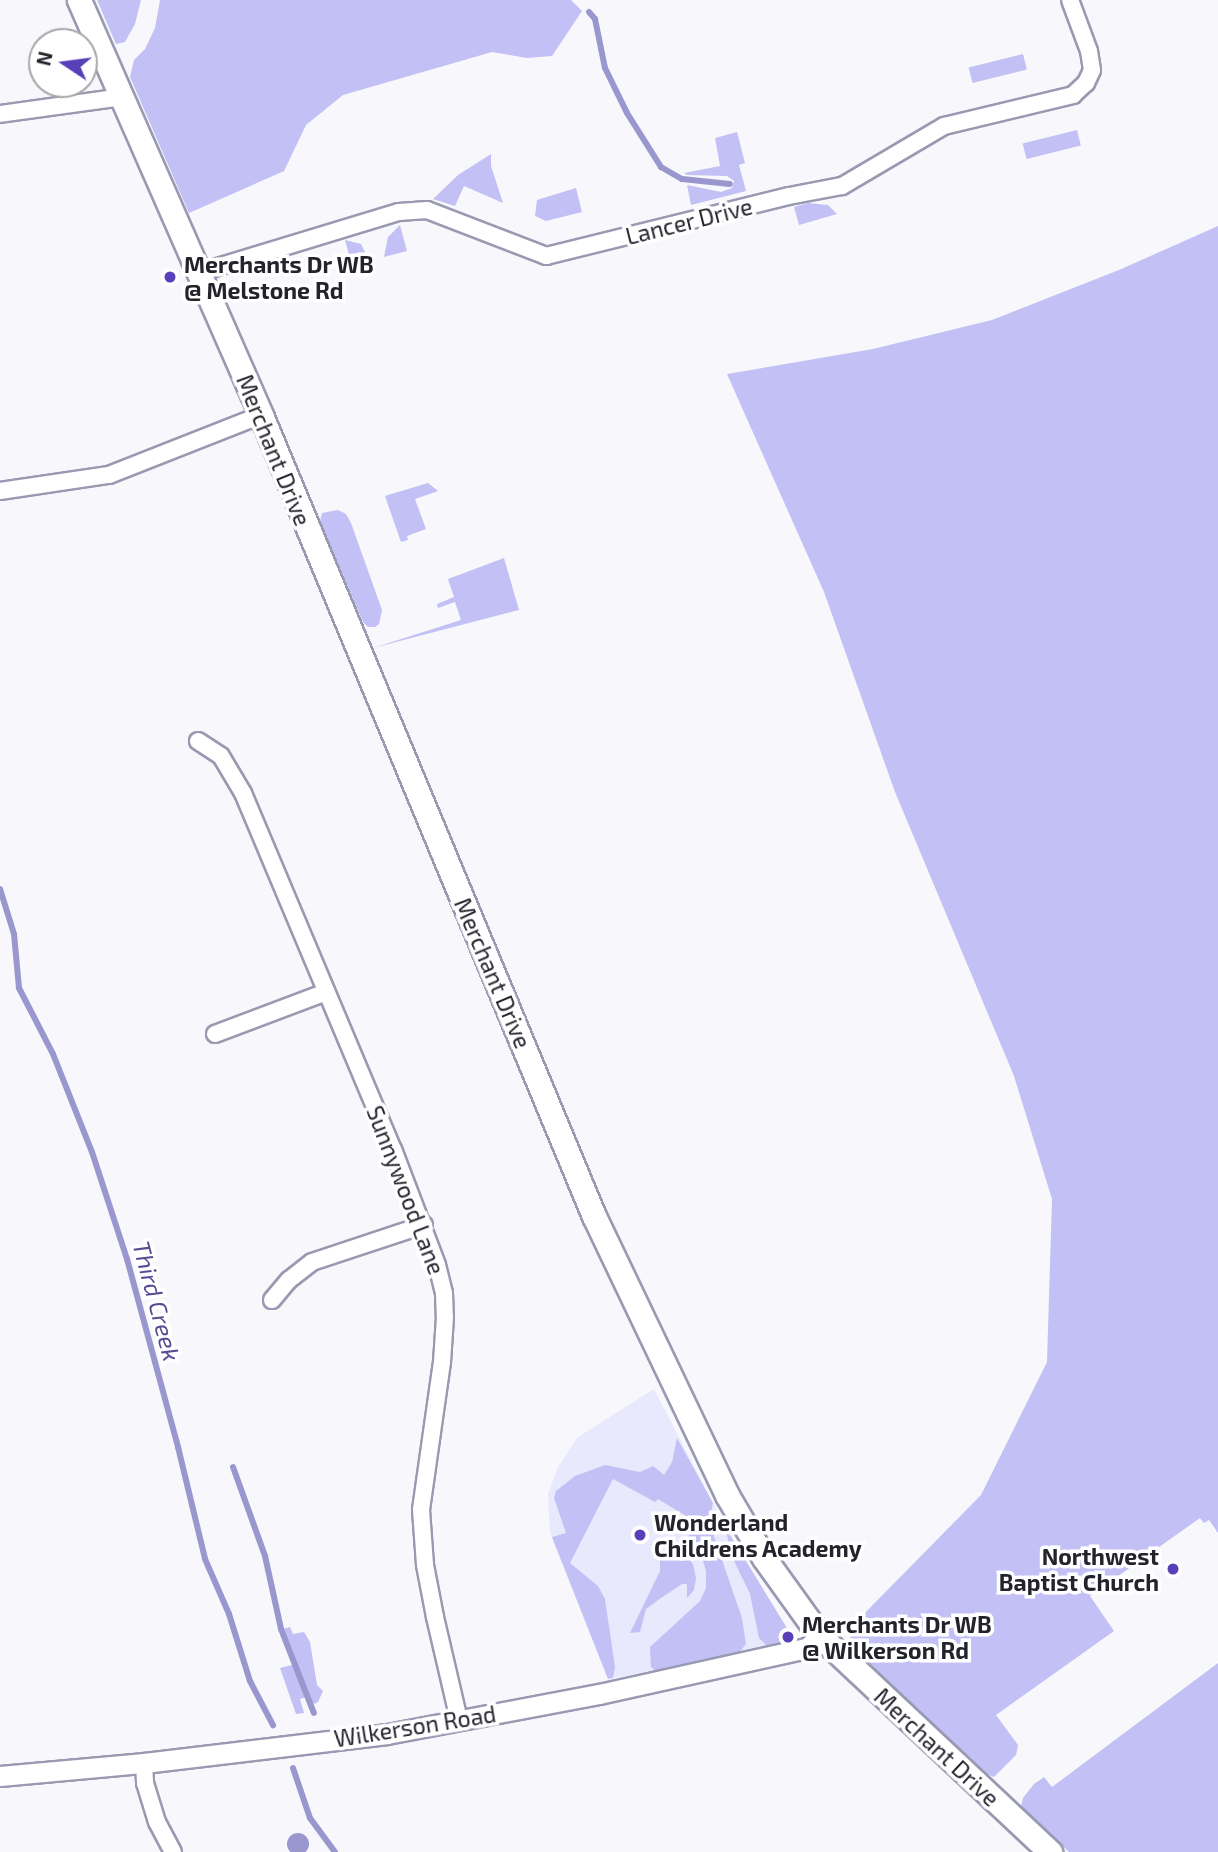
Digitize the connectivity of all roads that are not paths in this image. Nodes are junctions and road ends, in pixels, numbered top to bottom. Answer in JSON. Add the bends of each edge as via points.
{"nodes":[{"id":1,"x":79,"y":0,"type":"edge"},
{"id":2,"x":1070,"y":0,"type":"edge"},
{"id":3,"x":122,"y":97,"type":"junction"},
{"id":4,"x":0,"y":114,"type":"edge"},
{"id":5,"x":198,"y":273,"type":"junction"},
{"id":6,"x":261,"y":415,"type":"junction"},
{"id":7,"x":0,"y":491,"type":"edge"},
{"id":8,"x":198,"y":741,"type":"dead end"},
{"id":9,"x":326,"y":992,"type":"junction"},
{"id":10,"x":215,"y":1034,"type":"dead end"},
{"id":11,"x":424,"y":1225,"type":"junction"},
{"id":12,"x":272,"y":1300,"type":"dead end"},
{"id":13,"x":820,"y":1636,"type":"junction"},
{"id":14,"x":459,"y":1720,"type":"junction"},
{"id":15,"x":144,"y":1763,"type":"junction"},
{"id":16,"x":0,"y":1776,"type":"edge"},
{"id":17,"x":173,"y":1852,"type":"edge"},
{"id":18,"x":1050,"y":1852,"type":"edge"}],
"edges":[{"from":1,"to":3,"type":"main road","name":"Merchant Drive"},
{"from":2,"to":5,"type":"street","name":"Lancer Drive","via":[[1092,71],[1073,95],[944,126],[842,186],[547,256],[427,210],[399,212]]},
{"from":3,"to":4,"type":"street"},
{"from":3,"to":5,"type":"main road","name":"Merchant Drive"},
{"from":5,"to":6,"type":"main road","name":"Merchant Drive"},
{"from":6,"to":7,"type":"street","via":[[109,475]]},
{"from":6,"to":13,"type":"main road","name":"Merchant Drive","via":[[608,1248],[727,1495],[764,1558]]},
{"from":8,"to":9,"type":"street","name":"Sunnywood Lane","via":[[221,757],[243,793]]},
{"from":9,"to":10,"type":"street"},
{"from":9,"to":11,"type":"street","name":"Sunnywood Lane"},
{"from":11,"to":12,"type":"street","via":[[312,1262]]},
{"from":11,"to":14,"type":"street","name":"Sunnywood Lane","via":[[444,1293],[445,1317],[421,1510],[425,1565]]},
{"from":13,"to":14,"type":"street","name":"Wilkerson Road","via":[[807,1648]]},
{"from":13,"to":18,"type":"main road","name":"Merchant Drive"},
{"from":14,"to":15,"type":"street","name":"Wilkerson Road","via":[[387,1734]]},
{"from":15,"to":16,"type":"street","name":"Wilkerson Road"},
{"from":15,"to":17,"type":"street","via":[[157,1822]]}]}
